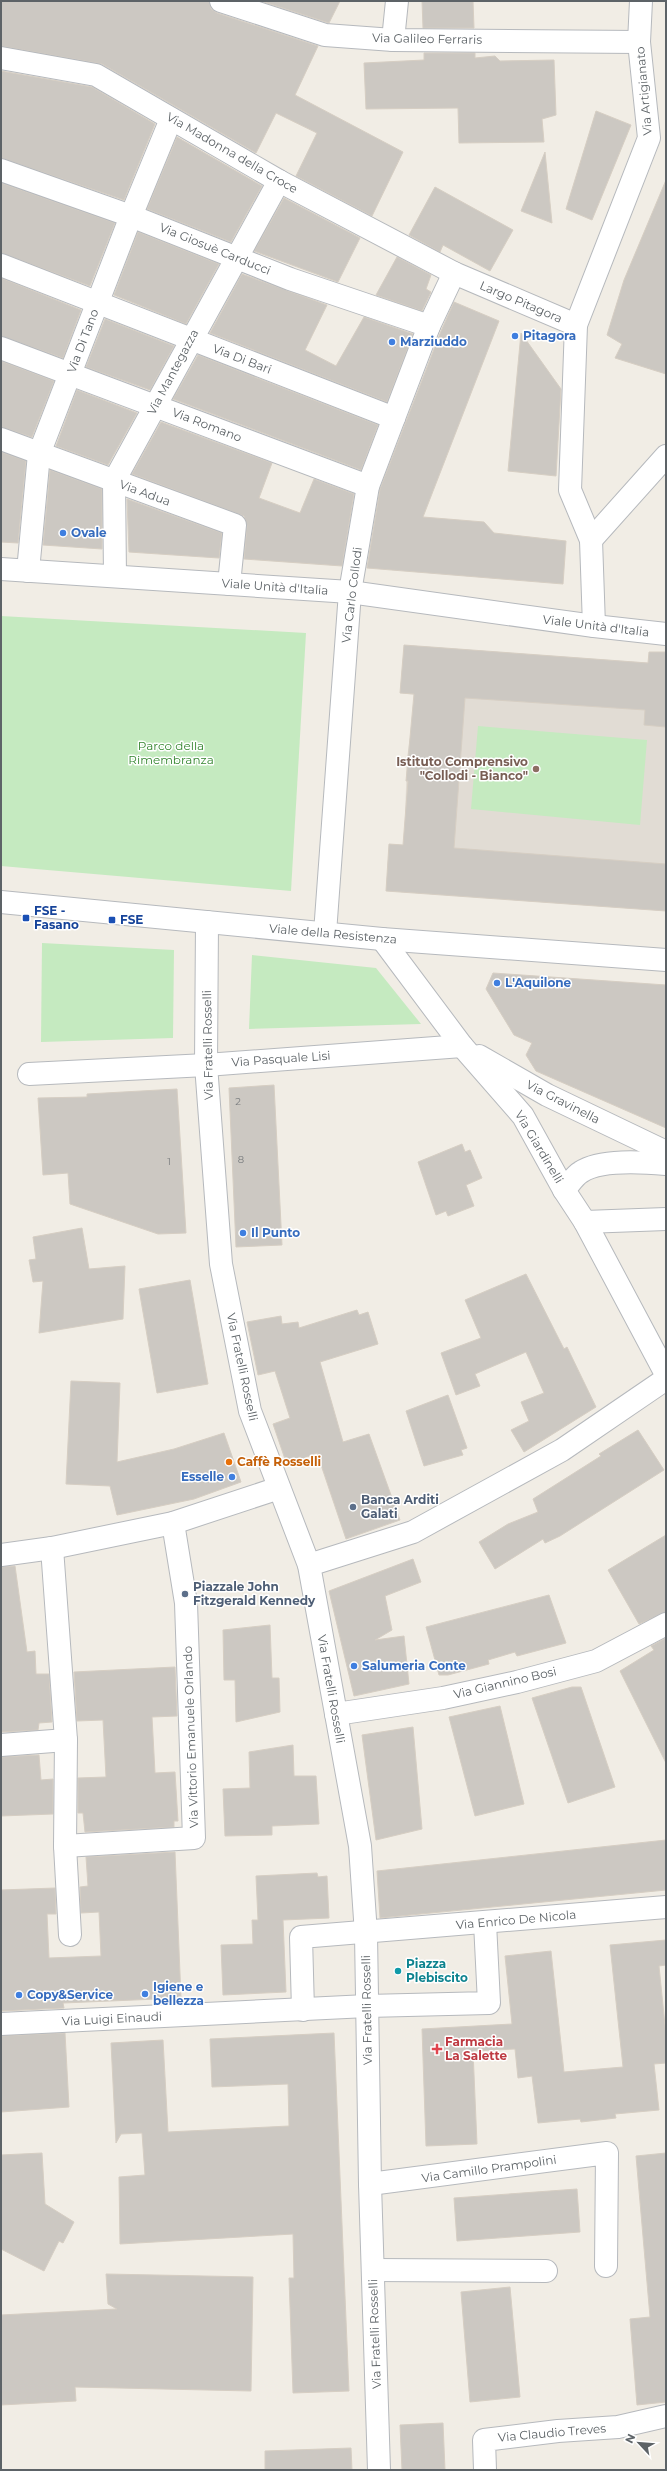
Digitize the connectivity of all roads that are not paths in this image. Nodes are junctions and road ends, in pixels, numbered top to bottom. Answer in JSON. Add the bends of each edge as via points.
{"nodes":[{"id":1,"x":221,"y":1,"type":"edge"},
{"id":2,"x":397,"y":1,"type":"edge"},
{"id":3,"x":642,"y":1,"type":"edge"},
{"id":4,"x":393,"y":40,"type":"junction"},
{"id":5,"x":639,"y":42,"type":"junction"},
{"id":6,"x":1,"y":58,"type":"edge"},
{"id":7,"x":171,"y":119,"type":"junction"},
{"id":8,"x":657,"y":136,"type":"edge"},
{"id":9,"x":1,"y":170,"type":"edge"},
{"id":10,"x":279,"y":181,"type":"junction"},
{"id":11,"x":131,"y":216,"type":"junction"},
{"id":12,"x":616,"y":223,"type":"joint"},
{"id":13,"x":236,"y":256,"type":"junction"},
{"id":14,"x":1,"y":265,"type":"edge"},
{"id":15,"x":454,"y":273,"type":"junction"},
{"id":16,"x":98,"y":303,"type":"junction"},
{"id":17,"x":576,"y":325,"type":"junction"},
{"id":18,"x":429,"y":326,"type":"junction"},
{"id":19,"x":191,"y":340,"type":"junction"},
{"id":20,"x":1,"y":348,"type":"edge"},
{"id":21,"x":70,"y":375,"type":"junction"},
{"id":22,"x":155,"y":406,"type":"junction"},
{"id":23,"x":394,"y":418,"type":"junction"},
{"id":24,"x":1,"y":439,"type":"edge"},
{"id":25,"x":40,"y":454,"type":"junction"},
{"id":26,"x":666,"y":456,"type":"edge"},
{"id":27,"x":114,"y":481,"type":"junction"},
{"id":28,"x":368,"y":486,"type":"junction"},
{"id":29,"x":591,"y":540,"type":"junction"},
{"id":30,"x":1,"y":569,"type":"edge"},
{"id":31,"x":28,"y":571,"type":"junction"},
{"id":32,"x":115,"y":576,"type":"junction"},
{"id":33,"x":229,"y":584,"type":"junction"},
{"id":34,"x":350,"y":592,"type":"junction"},
{"id":35,"x":594,"y":626,"type":"junction"},
{"id":36,"x":666,"y":634,"type":"edge"},
{"id":37,"x":1,"y":902,"type":"edge"},
{"id":38,"x":207,"y":922,"type":"junction"},
{"id":39,"x":325,"y":933,"type":"junction"},
{"id":40,"x":382,"y":939,"type":"junction"},
{"id":41,"x":666,"y":960,"type":"edge"},
{"id":42,"x":462,"y":1046,"type":"junction"},
{"id":43,"x":206,"y":1065,"type":"junction"},
{"id":44,"x":29,"y":1074,"type":"dead end"},
{"id":45,"x":666,"y":1152,"type":"edge"},
{"id":46,"x":666,"y":1164,"type":"edge"},
{"id":47,"x":564,"y":1190,"type":"junction"},
{"id":48,"x":666,"y":1219,"type":"edge"},
{"id":49,"x":584,"y":1222,"type":"junction"},
{"id":50,"x":666,"y":1374,"type":"edge"},
{"id":51,"x":666,"y":1379,"type":"edge"},
{"id":52,"x":279,"y":1488,"type":"junction"},
{"id":53,"x":173,"y":1523,"type":"junction"},
{"id":54,"x":52,"y":1548,"type":"junction"},
{"id":55,"x":1,"y":1555,"type":"edge"},
{"id":56,"x":309,"y":1565,"type":"junction"},
{"id":57,"x":666,"y":1624,"type":"edge"},
{"id":58,"x":336,"y":1714,"type":"junction"},
{"id":59,"x":66,"y":1740,"type":"junction"},
{"id":60,"x":1,"y":1745,"type":"edge"},
{"id":61,"x":65,"y":1846,"type":"junction"},
{"id":62,"x":666,"y":1907,"type":"edge"},
{"id":63,"x":485,"y":1923,"type":"junction"},
{"id":64,"x":366,"y":1934,"type":"junction"},
{"id":65,"x":70,"y":1935,"type":"dead end"},
{"id":66,"x":367,"y":2006,"type":"junction"},
{"id":67,"x":303,"y":2010,"type":"junction"},
{"id":68,"x":1,"y":2024,"type":"edge"},
{"id":69,"x":370,"y":2184,"type":"junction"},
{"id":70,"x":606,"y":2266,"type":"dead end"},
{"id":71,"x":373,"y":2270,"type":"junction"},
{"id":72,"x":546,"y":2271,"type":"dead end"},
{"id":73,"x":666,"y":2416,"type":"edge"},
{"id":74,"x":379,"y":2470,"type":"edge"},
{"id":75,"x":485,"y":2470,"type":"edge"}],
"edges":[{"from":1,"to":4,"type":"street","name":"Via Galileo Ferraris","via":[[325,35]]},
{"from":2,"to":4,"type":"street"},
{"from":3,"to":5,"type":"street","name":"Via Artigianato"},
{"from":4,"to":5,"type":"street","name":"Via Galileo Ferraris"},
{"from":5,"to":8,"type":"street","name":"Via Artigianato"},
{"from":6,"to":7,"type":"street","name":"Via Madonna della Croce","via":[[96,75]]},
{"from":7,"to":10,"type":"street","name":"Via Madonna della Croce"},
{"from":7,"to":11,"type":"street","name":"Via Di Tano"},
{"from":8,"to":12,"type":"street","name":"Via Artigianato"},
{"from":9,"to":11,"type":"street","name":"Via Giosuè Carducci"},
{"from":10,"to":13,"type":"street","name":"Via Mantegazza"},
{"from":10,"to":15,"type":"street","name":"Via Madonna della Croce"},
{"from":11,"to":13,"type":"street","name":"Via Giosuè Carducci"},
{"from":11,"to":16,"type":"street","name":"Via Di Tano"},
{"from":12,"to":17,"type":"street","name":"Largo Pitagora"},
{"from":13,"to":18,"type":"street","name":"Via Giosuè Carducci","via":[[290,279]]},
{"from":13,"to":19,"type":"street","name":"Via Mantegazza"},
{"from":14,"to":16,"type":"street","name":"Via Di Bari"},
{"from":15,"to":17,"type":"street","name":"Largo Pitagora"},
{"from":15,"to":18,"type":"street","name":"Via Carlo Collodi"},
{"from":16,"to":19,"type":"street","name":"Via Di Bari"},
{"from":16,"to":21,"type":"street","name":"Via Di Tano"},
{"from":17,"to":29,"type":"street","via":[[570,490]]},
{"from":18,"to":23,"type":"street","name":"Via Carlo Collodi"},
{"from":19,"to":22,"type":"street","name":"Via Mantegazza"},
{"from":19,"to":23,"type":"street","name":"Via Di Bari"},
{"from":20,"to":21,"type":"street","name":"Via Romano"},
{"from":21,"to":22,"type":"street","name":"Via Romano"},
{"from":21,"to":25,"type":"street","name":"Via Di Tano"},
{"from":22,"to":27,"type":"street","name":"Via Mantegazza"},
{"from":22,"to":28,"type":"street","name":"Via Romano"},
{"from":23,"to":28,"type":"street","name":"Via Carlo Collodi"},
{"from":24,"to":25,"type":"street","name":"Via Adua"},
{"from":25,"to":27,"type":"street","name":"Via Adua"},
{"from":25,"to":31,"type":"street","name":"Via Di Tano"},
{"from":26,"to":29,"type":"street"},
{"from":27,"to":32,"type":"street","name":"Via Mantegazza"},
{"from":27,"to":33,"type":"street","name":"Via Adua","via":[[235,525]]},
{"from":28,"to":34,"type":"street","name":"Via Carlo Collodi"},
{"from":29,"to":35,"type":"street"},
{"from":30,"to":31,"type":"street","name":"Viale Unità d'Italia"},
{"from":31,"to":32,"type":"street","name":"Viale Unità d'Italia"},
{"from":32,"to":33,"type":"street","name":"Viale Unità d'Italia"},
{"from":33,"to":34,"type":"street","name":"Viale Unità d'Italia"},
{"from":34,"to":35,"type":"street","name":"Viale Unità d'Italia"},
{"from":34,"to":39,"type":"street","name":"Via Carlo Collodi"},
{"from":35,"to":36,"type":"street","name":"Viale Unità d'Italia"},
{"from":37,"to":38,"type":"street","name":"Viale della Resistenza"},
{"from":38,"to":39,"type":"street","name":"Viale della Resistenza"},
{"from":38,"to":43,"type":"street","name":"Via Fratelli Rosselli"},
{"from":39,"to":40,"type":"street","name":"Viale della Resistenza"},
{"from":40,"to":41,"type":"street","name":"Viale della Resistenza"},
{"from":40,"to":42,"type":"street","name":"Via Giardinelli"},
{"from":42,"to":43,"type":"street","name":"Via Pasquale Lisi"},
{"from":42,"to":45,"type":"street","name":"Via Gravinella","via":[[547,1096]]},
{"from":42,"to":47,"type":"street","name":"Via Giardinelli","via":[[523,1116]]},
{"from":43,"to":44,"type":"street","name":"Via Pasquale Lisi"},
{"from":43,"to":52,"type":"street","name":"Via Fratelli Rosselli","via":[[221,1264],[250,1411]]},
{"from":46,"to":47,"type":"street","via":[[644,1162],[596,1165],[580,1172]]},
{"from":47,"to":49,"type":"street","name":"Via Giardinelli"},
{"from":48,"to":49,"type":"street"},
{"from":49,"to":50,"type":"street","name":"Via Giardinelli"},
{"from":51,"to":56,"type":"street","via":[[562,1450],[413,1532]]},
{"from":52,"to":53,"type":"street"},
{"from":52,"to":56,"type":"street","name":"Via Fratelli Rosselli"},
{"from":53,"to":54,"type":"street"},
{"from":53,"to":61,"type":"street","name":"Via Vittorio Emanuele Orlando","via":[[186,1603],[194,1838]]},
{"from":54,"to":55,"type":"street"},
{"from":54,"to":59,"type":"street"},
{"from":56,"to":58,"type":"street","name":"Via Fratelli Rosselli"},
{"from":57,"to":58,"type":"street","name":"Via Giannino Bosi","via":[[589,1662],[517,1682],[443,1698]]},
{"from":58,"to":64,"type":"street","name":"Via Fratelli Rosselli","via":[[360,1846]]},
{"from":59,"to":60,"type":"street"},
{"from":59,"to":61,"type":"street"},
{"from":61,"to":65,"type":"street"},
{"from":62,"to":63,"type":"street","name":"Via Enrico De Nicola"},
{"from":63,"to":64,"type":"street","name":"Via Enrico De Nicola"},
{"from":63,"to":66,"type":"street","via":[[489,2003]]},
{"from":64,"to":66,"type":"street","name":"Via Fratelli Rosselli"},
{"from":64,"to":67,"type":"street","via":[[301,1937]]},
{"from":66,"to":67,"type":"street","name":"Via Luigi Einaudi"},
{"from":66,"to":69,"type":"street","name":"Via Fratelli Rosselli"},
{"from":67,"to":68,"type":"street","name":"Via Luigi Einaudi"},
{"from":69,"to":70,"type":"street","name":"Via Camillo Prampolini","via":[[607,2153]]},
{"from":69,"to":71,"type":"street","name":"Via Fratelli Rosselli"},
{"from":71,"to":72,"type":"street"},
{"from":71,"to":74,"type":"street","name":"Via Fratelli Rosselli"},
{"from":73,"to":75,"type":"street","name":"Via Claudio Treves","via":[[618,2427],[484,2440]]}]}
